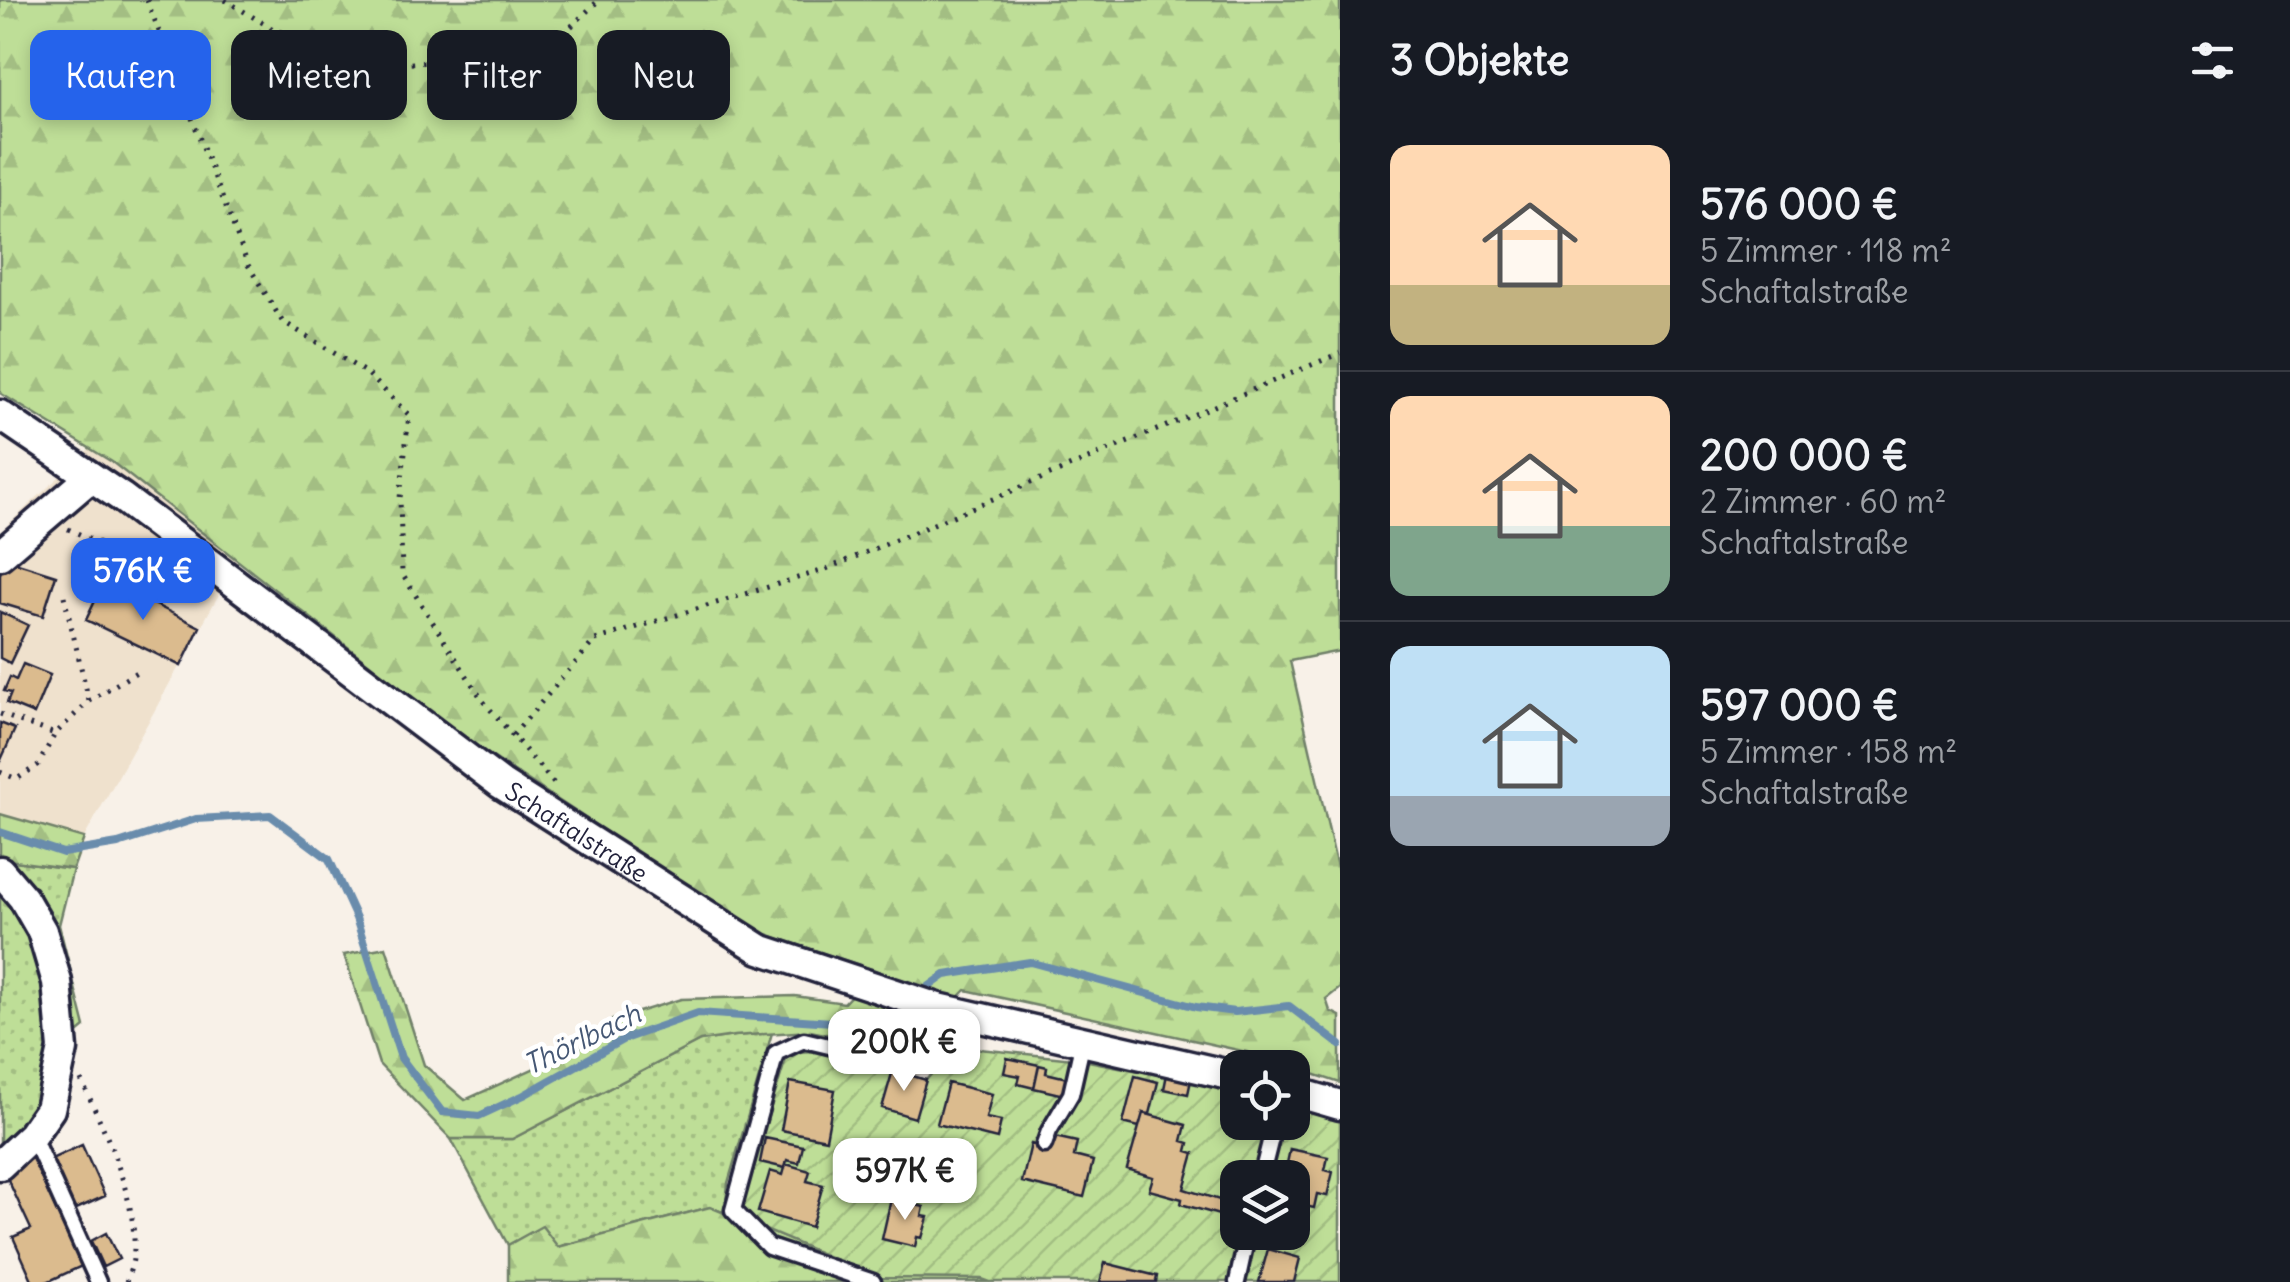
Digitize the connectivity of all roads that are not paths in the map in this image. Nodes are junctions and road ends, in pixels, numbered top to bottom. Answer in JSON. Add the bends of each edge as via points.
{"nodes":[{"id":1,"x":0,"y":415,"type":"edge"},
{"id":2,"x":91,"y":476,"type":"junction"},
{"id":3,"x":0,"y":555,"type":"edge"},
{"id":4,"x":0,"y":871,"type":"edge"},
{"id":5,"x":951,"y":1010,"type":"junction"},
{"id":6,"x":1083,"y":1041,"type":"junction"},
{"id":7,"x":1220,"y":1073,"type":"edge"},
{"id":8,"x":1310,"y":1096,"type":"edge"},
{"id":9,"x":1340,"y":1105,"type":"edge"},
{"id":10,"x":32,"y":1136,"type":"junction"},
{"id":11,"x":1044,"y":1145,"type":"dead end"},
{"id":12,"x":0,"y":1165,"type":"edge"},
{"id":13,"x":1244,"y":1250,"type":"edge"},
{"id":14,"x":98,"y":1282,"type":"edge"},
{"id":15,"x":873,"y":1282,"type":"edge"},
{"id":16,"x":1236,"y":1282,"type":"edge"}],
"edges":[{"from":1,"to":2,"type":"street","name":"Schaftalstraße"},
{"from":2,"to":3,"type":"street"},
{"from":2,"to":5,"type":"street","name":"Schaftalstraße","via":[[501,784],[760,949]]},
{"from":4,"to":10,"type":"street","via":[[42,932],[57,982],[63,1049],[50,1109]]},
{"from":5,"to":6,"type":"street","name":"Schaftalstraße"},
{"from":5,"to":15,"type":"lane","via":[[938,1042],[904,1064],[804,1040],[776,1053],[733,1210],[770,1247]]},
{"from":6,"to":7,"type":"street","name":"Schaftalstraße"},
{"from":6,"to":11,"type":"lane","via":[[1071,1094]]},
{"from":8,"to":9,"type":"street"},
{"from":10,"to":12,"type":"street"},
{"from":10,"to":14,"type":"lane"},
{"from":13,"to":16,"type":"lane"}]}
